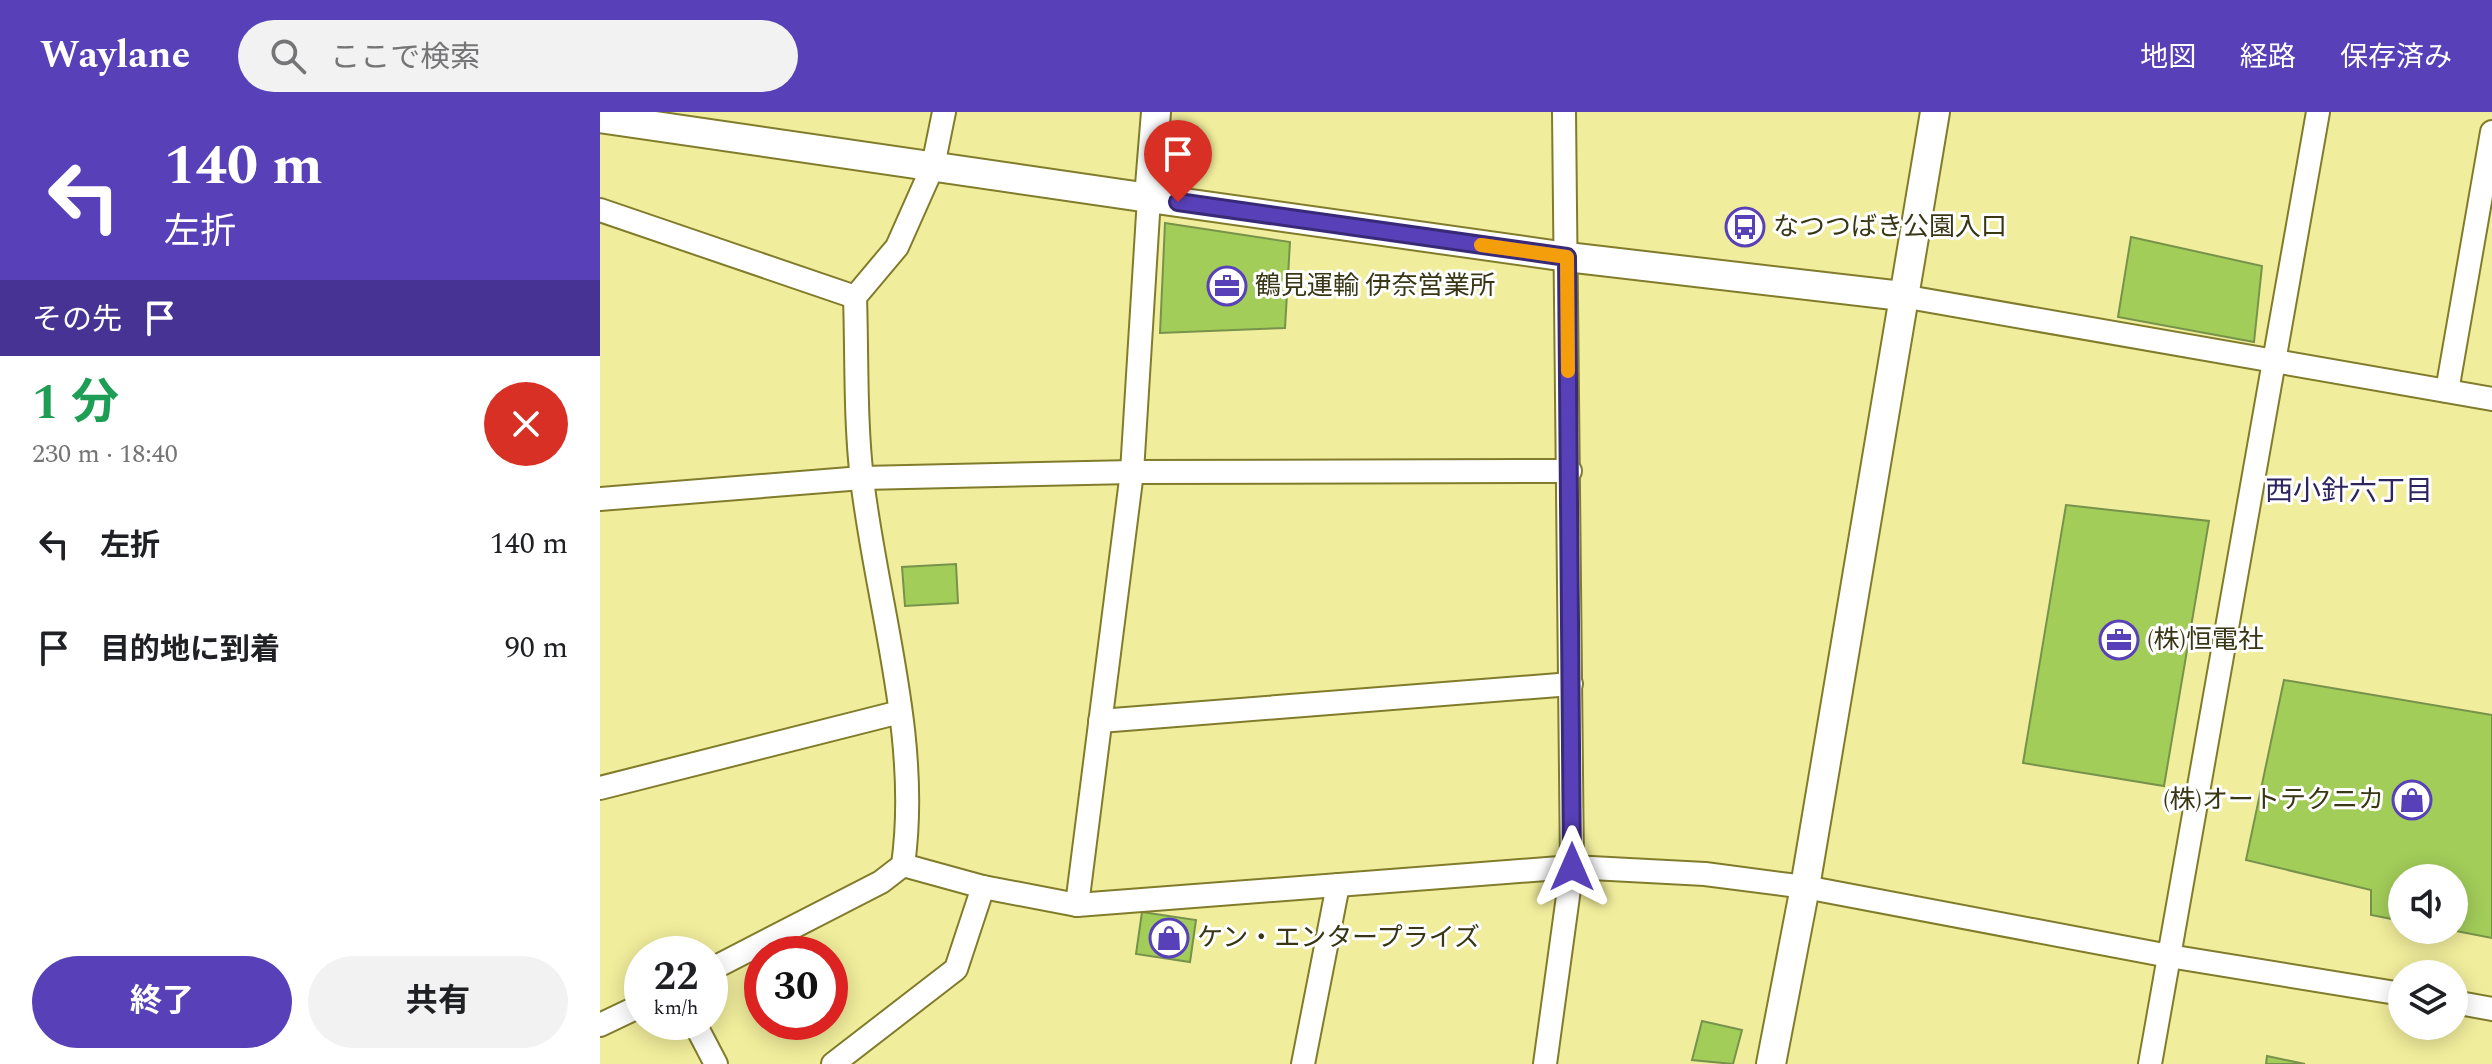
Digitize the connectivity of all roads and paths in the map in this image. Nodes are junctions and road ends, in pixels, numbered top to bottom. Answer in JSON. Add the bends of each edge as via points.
{"nodes":[{"id":1,"x":944,"y":112,"type":"edge"},
{"id":2,"x":1156,"y":112,"type":"edge"},
{"id":3,"x":1564,"y":112,"type":"edge"},
{"id":4,"x":1935,"y":112,"type":"edge"},
{"id":5,"x":2318,"y":112,"type":"edge"},
{"id":6,"x":600,"y":118,"type":"edge"},
{"id":7,"x":2492,"y":132,"type":"edge"},
{"id":8,"x":933,"y":166,"type":"junction"},
{"id":9,"x":1149,"y":198,"type":"junction"},
{"id":10,"x":600,"y":210,"type":"edge"},
{"id":11,"x":1567,"y":257,"type":"junction"},
{"id":12,"x":1902,"y":296,"type":"junction"},
{"id":13,"x":855,"y":297,"type":"junction"},
{"id":14,"x":2273,"y":361,"type":"junction"},
{"id":15,"x":2447,"y":391,"type":"junction"},
{"id":16,"x":2492,"y":399,"type":"edge"},
{"id":17,"x":1570,"y":471,"type":"junction"},
{"id":18,"x":1132,"y":472,"type":"junction"},
{"id":19,"x":862,"y":478,"type":"junction"},
{"id":20,"x":600,"y":499,"type":"edge"},
{"id":21,"x":1571,"y":684,"type":"junction"},
{"id":22,"x":900,"y":712,"type":"junction"},
{"id":23,"x":1100,"y":721,"type":"junction"},
{"id":24,"x":600,"y":788,"type":"edge"},
{"id":25,"x":903,"y":865,"type":"junction"},
{"id":26,"x":1572,"y":867,"type":"junction"},
{"id":27,"x":1338,"y":885,"type":"junction"},
{"id":28,"x":983,"y":887,"type":"junction"},
{"id":29,"x":1805,"y":887,"type":"junction"},
{"id":30,"x":1077,"y":905,"type":"junction"},
{"id":31,"x":2169,"y":956,"type":"junction"},
{"id":32,"x":728,"y":961,"type":"edge"},
{"id":33,"x":2388,"y":992,"type":"edge"},
{"id":34,"x":2468,"y":1005,"type":"edge"},
{"id":35,"x":2492,"y":1009,"type":"edge"},
{"id":36,"x":624,"y":1014,"type":"edge"},
{"id":37,"x":600,"y":1025,"type":"edge"},
{"id":38,"x":703,"y":1040,"type":"edge"},
{"id":39,"x":836,"y":1062,"type":"edge"},
{"id":40,"x":716,"y":1064,"type":"edge"},
{"id":41,"x":867,"y":1064,"type":"edge"},
{"id":42,"x":1303,"y":1064,"type":"edge"},
{"id":43,"x":1545,"y":1064,"type":"edge"},
{"id":44,"x":1771,"y":1064,"type":"edge"},
{"id":45,"x":2150,"y":1064,"type":"edge"}],
"edges":[{"from":1,"to":8,"type":"street"},
{"from":2,"to":9,"type":"street"},
{"from":3,"to":11,"type":"street"},
{"from":4,"to":12,"type":"street"},
{"from":5,"to":14,"type":"street"},
{"from":6,"to":8,"type":"street"},
{"from":7,"to":15,"type":"street"},
{"from":8,"to":9,"type":"street"},
{"from":8,"to":13,"type":"street","via":[[897,247]]},
{"from":9,"to":11,"type":"street"},
{"from":9,"to":18,"type":"street"},
{"from":10,"to":13,"type":"street"},
{"from":11,"to":12,"type":"street"},
{"from":11,"to":17,"type":"street"},
{"from":12,"to":14,"type":"street"},
{"from":12,"to":29,"type":"street"},
{"from":13,"to":19,"type":"street"},
{"from":14,"to":15,"type":"street"},
{"from":14,"to":31,"type":"street"},
{"from":15,"to":16,"type":"street"},
{"from":17,"to":18,"type":"street"},
{"from":17,"to":21,"type":"street"},
{"from":18,"to":19,"type":"street"},
{"from":18,"to":23,"type":"street"},
{"from":19,"to":20,"type":"street"},
{"from":19,"to":22,"type":"street"},
{"from":21,"to":23,"type":"street"},
{"from":21,"to":26,"type":"street"},
{"from":22,"to":24,"type":"street"},
{"from":22,"to":25,"type":"street","via":[[909,821]]},
{"from":23,"to":30,"type":"street"},
{"from":25,"to":28,"type":"street"},
{"from":25,"to":32,"type":"street","via":[[881,882]]},
{"from":26,"to":27,"type":"street"},
{"from":26,"to":29,"type":"street","via":[[1705,874]]},
{"from":26,"to":43,"type":"street"},
{"from":27,"to":30,"type":"street"},
{"from":27,"to":42,"type":"street"},
{"from":28,"to":30,"type":"street"},
{"from":28,"to":39,"type":"street","via":[[956,969]]},
{"from":29,"to":31,"type":"street"},
{"from":29,"to":44,"type":"street"},
{"from":31,"to":33,"type":"street"},
{"from":31,"to":45,"type":"street"},
{"from":34,"to":35,"type":"street"},
{"from":36,"to":37,"type":"street"},
{"from":38,"to":40,"type":"street"},
{"from":39,"to":41,"type":"street"}]}
